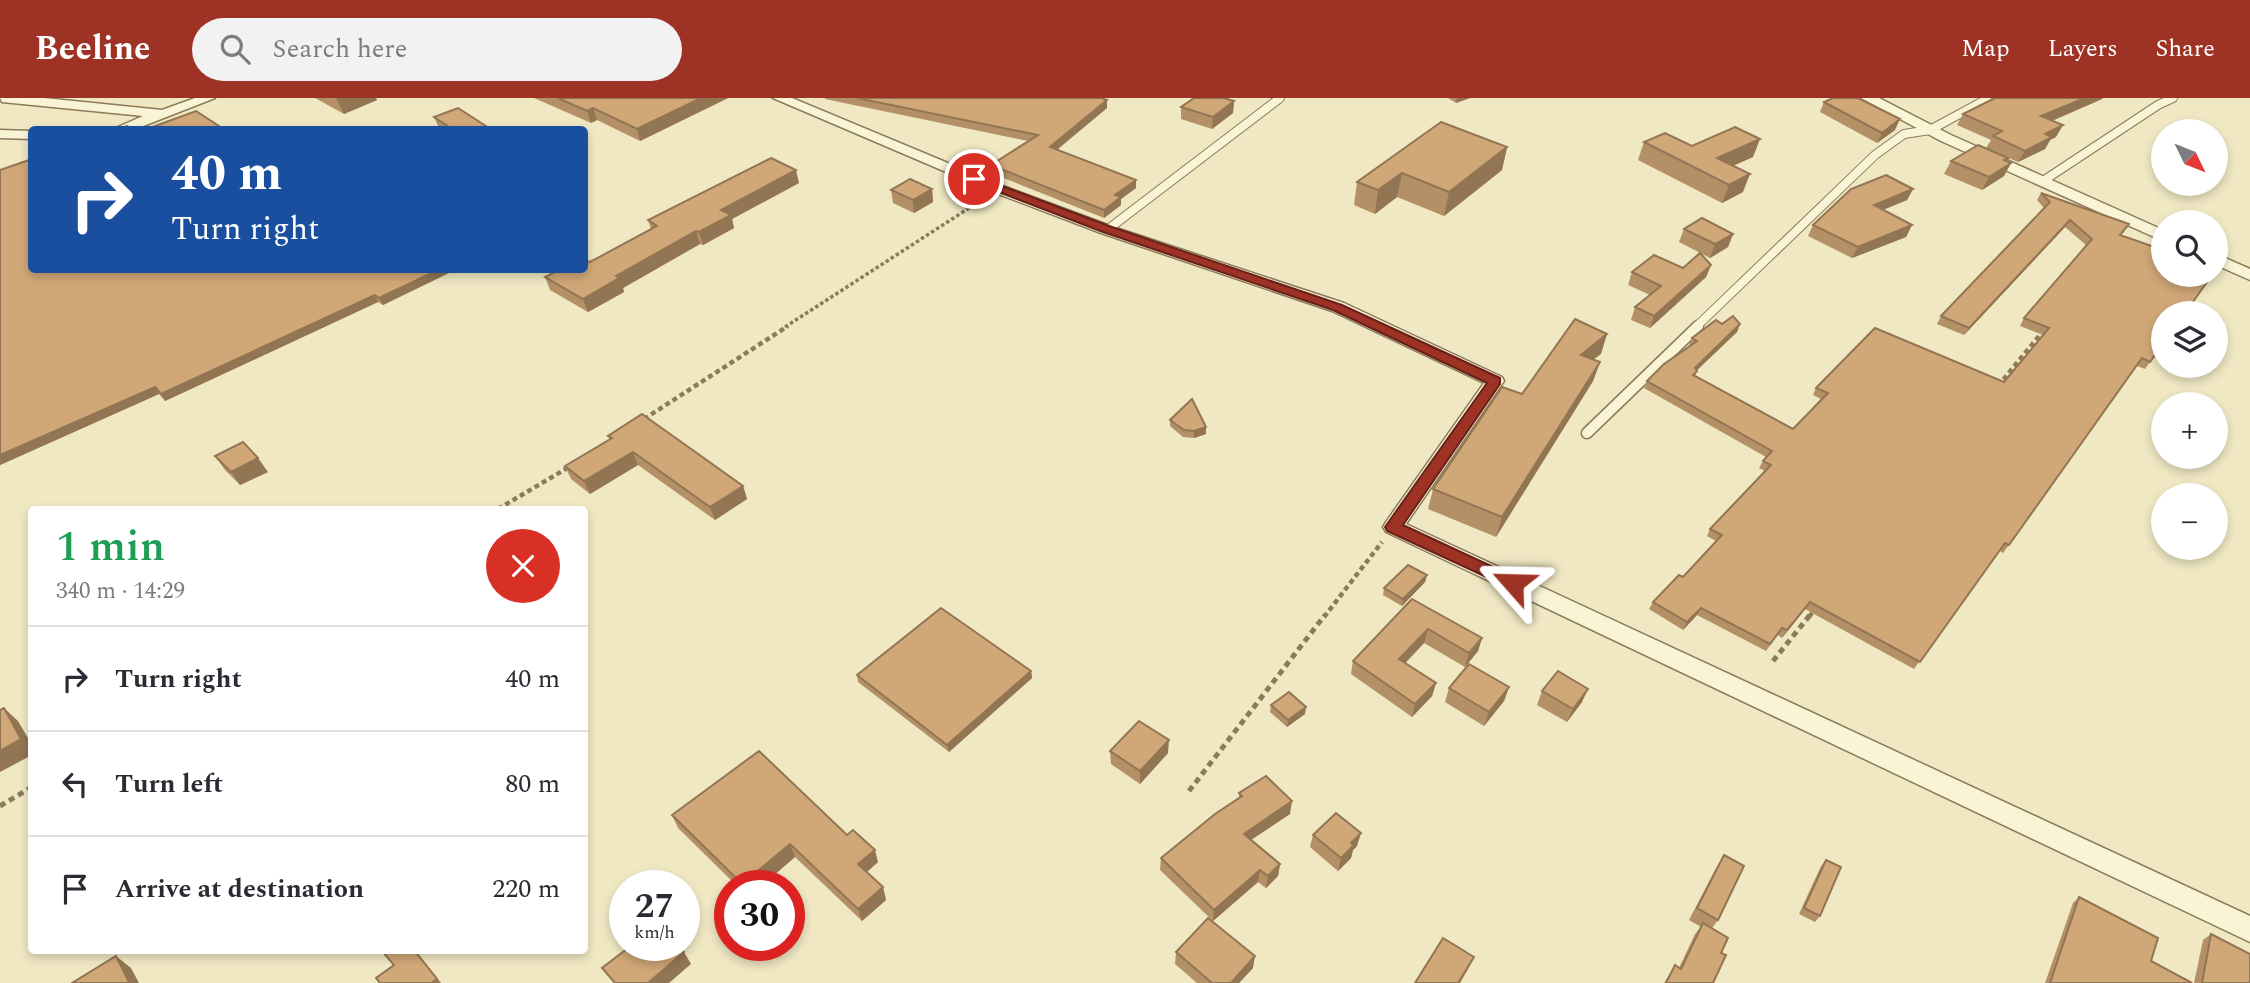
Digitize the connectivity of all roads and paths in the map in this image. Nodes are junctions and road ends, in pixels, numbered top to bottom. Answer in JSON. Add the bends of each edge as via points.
{"nodes":[{"id":1,"x":2,"y":98,"type":"edge"},
{"id":2,"x":208,"y":98,"type":"edge"},
{"id":3,"x":780,"y":98,"type":"edge"},
{"id":4,"x":1280,"y":98,"type":"edge"},
{"id":5,"x":1868,"y":98,"type":"edge"},
{"id":6,"x":1989,"y":98,"type":"edge"},
{"id":7,"x":2173,"y":98,"type":"edge"},
{"id":8,"x":162,"y":114,"type":"junction"},
{"id":9,"x":129,"y":126,"type":"edge"},
{"id":10,"x":1930,"y":130,"type":"junction"},
{"id":11,"x":0,"y":134,"type":"edge"},
{"id":12,"x":28,"y":135,"type":"edge"},
{"id":13,"x":2043,"y":181,"type":"junction"},
{"id":14,"x":998,"y":189,"type":"junction"},
{"id":15,"x":1107,"y":230,"type":"junction"},
{"id":16,"x":2151,"y":230,"type":"edge"},
{"id":17,"x":2228,"y":265,"type":"edge"},
{"id":18,"x":2250,"y":275,"type":"edge"},
{"id":19,"x":2052,"y":320,"type":"edge"},
{"id":20,"x":1991,"y":395,"type":"edge"},
{"id":21,"x":641,"y":421,"type":"edge"},
{"id":22,"x":1587,"y":433,"type":"dead end"},
{"id":23,"x":573,"y":465,"type":"edge"},
{"id":24,"x":503,"y":506,"type":"edge"},
{"id":25,"x":1393,"y":527,"type":"junction"},
{"id":26,"x":1816,"y":608,"type":"edge"},
{"id":27,"x":1773,"y":661,"type":"dead end"},
{"id":28,"x":28,"y":790,"type":"edge"},
{"id":29,"x":1189,"y":791,"type":"dead end"},
{"id":30,"x":0,"y":806,"type":"edge"},
{"id":31,"x":2250,"y":929,"type":"edge"}],
"edges":[{"from":1,"to":8,"type":"street"},
{"from":2,"to":8,"type":"street"},
{"from":3,"to":14,"type":"street"},
{"from":4,"to":15,"type":"lane"},
{"from":5,"to":10,"type":"street"},
{"from":6,"to":10,"type":"lane"},
{"from":7,"to":13,"type":"lane"},
{"from":8,"to":9,"type":"street"},
{"from":10,"to":13,"type":"street"},
{"from":10,"to":22,"type":"lane","via":[[1904,134],[1875,155]]},
{"from":11,"to":12,"type":"street"},
{"from":13,"to":16,"type":"street"},
{"from":14,"to":15,"type":"street"},
{"from":14,"to":21,"type":"path"},
{"from":15,"to":25,"type":"street","via":[[1338,307],[1495,381]]},
{"from":17,"to":18,"type":"street"},
{"from":19,"to":20,"type":"path"},
{"from":23,"to":24,"type":"path"},
{"from":25,"to":29,"type":"path"},
{"from":25,"to":31,"type":"street"},
{"from":26,"to":27,"type":"path"},
{"from":28,"to":30,"type":"path"}]}
